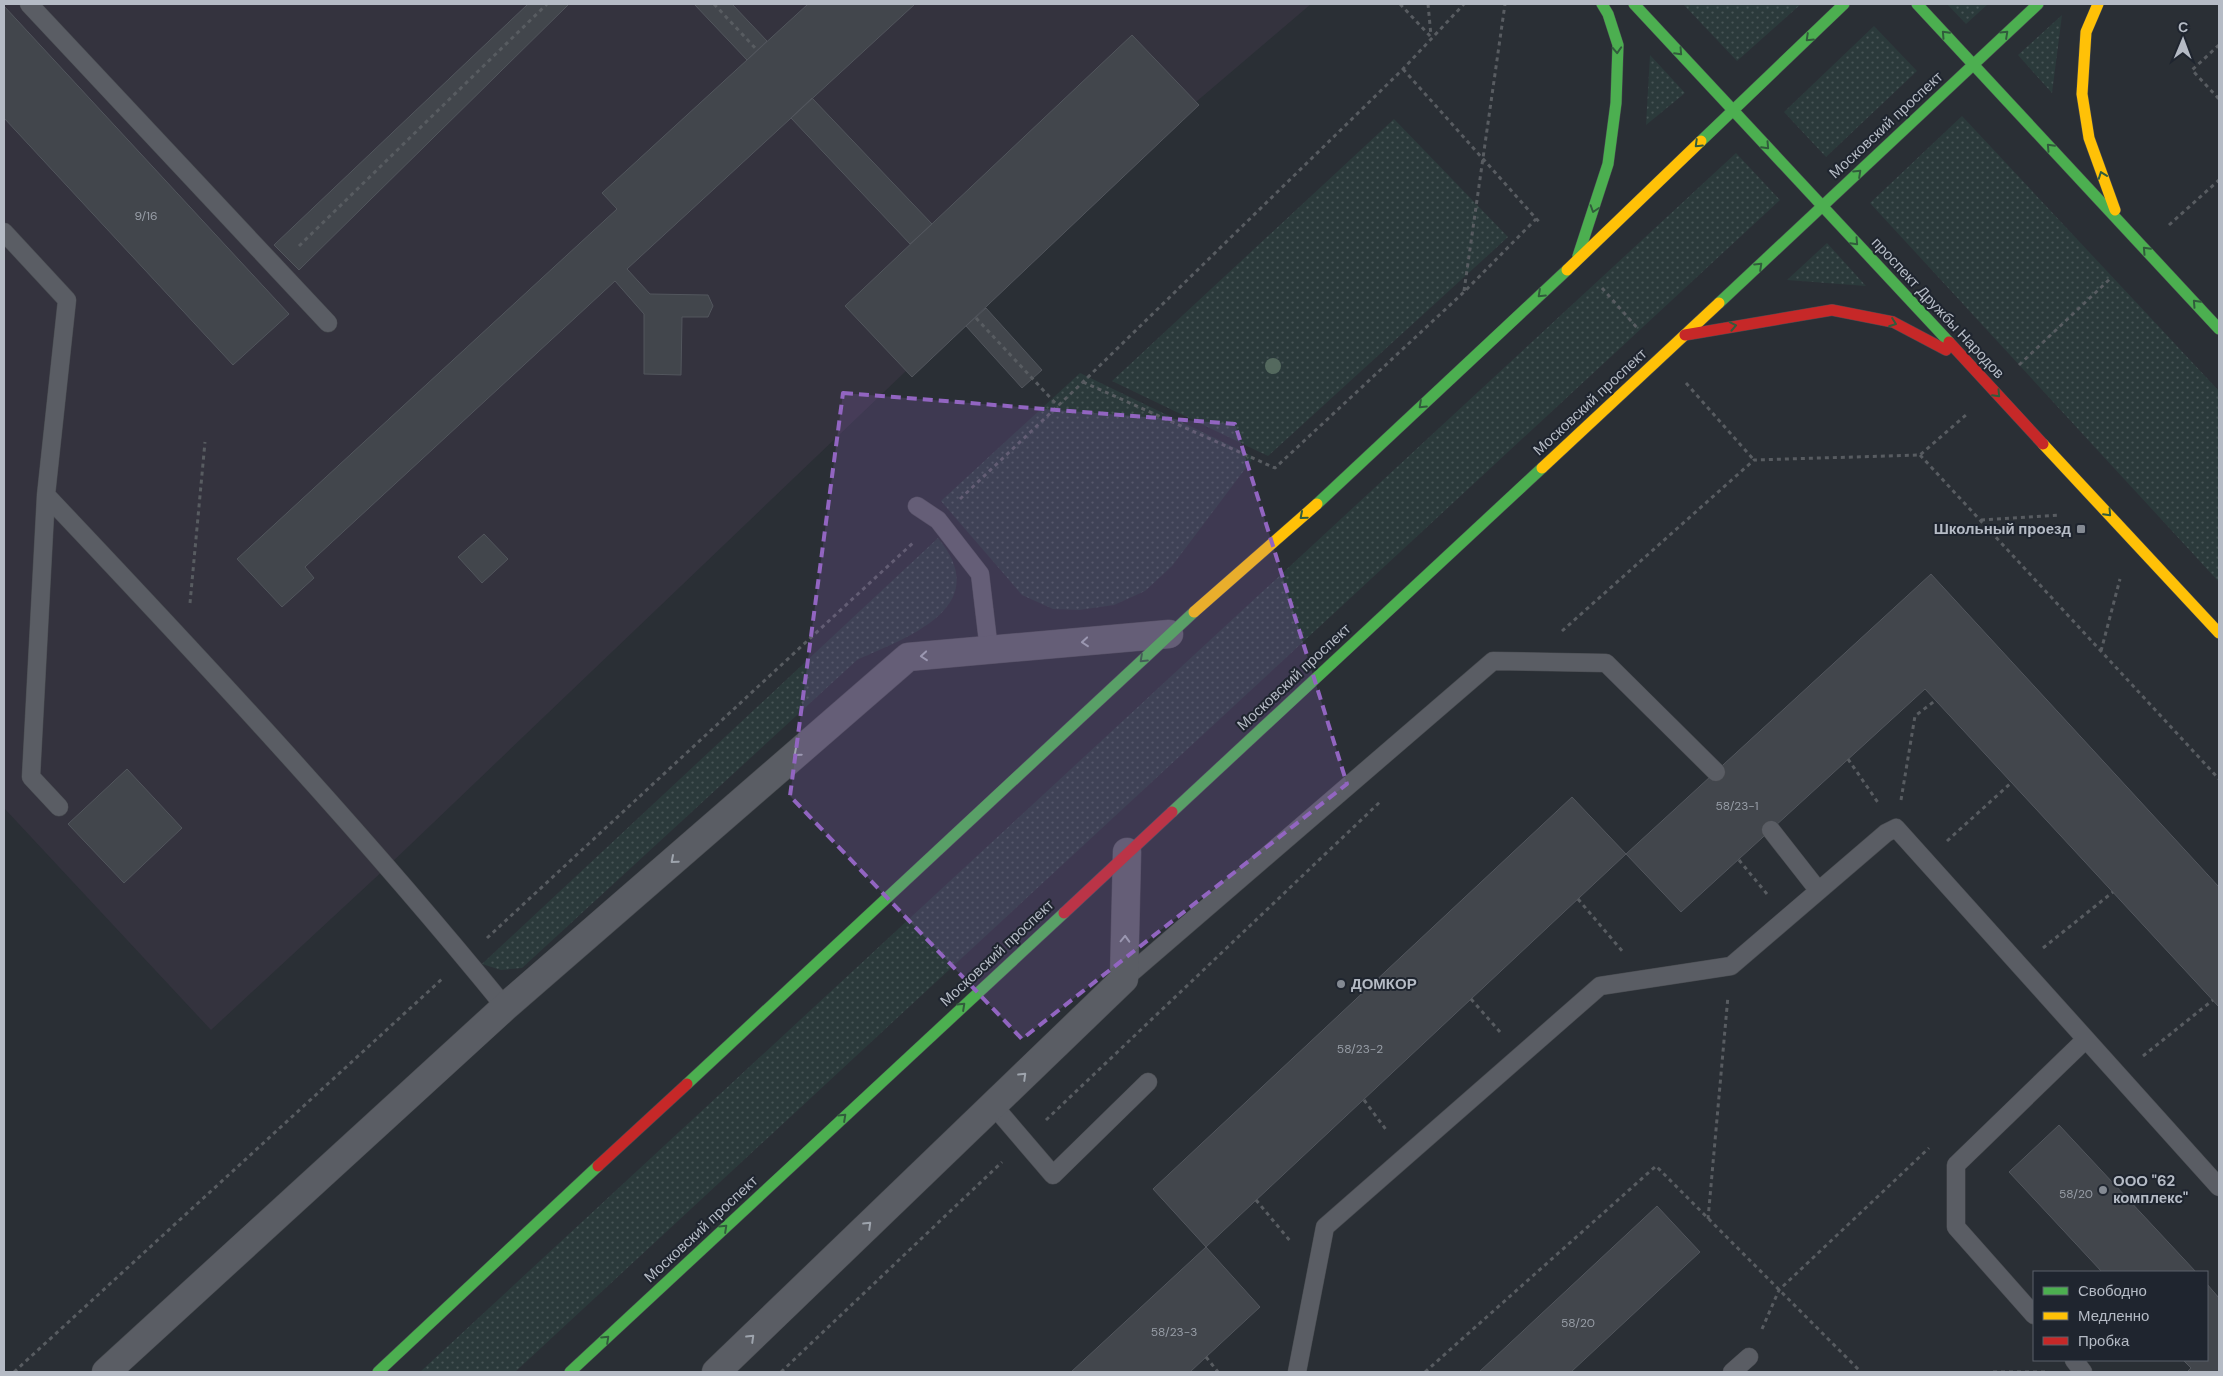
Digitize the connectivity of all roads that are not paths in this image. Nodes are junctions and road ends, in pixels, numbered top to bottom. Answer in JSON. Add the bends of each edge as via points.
{"nodes":[{"id":1,"x":30,"y":4,"type":"edge"},
{"id":2,"x":1602,"y":4,"type":"edge"},
{"id":3,"x":1634,"y":4,"type":"edge"},
{"id":4,"x":1844,"y":4,"type":"edge"},
{"id":5,"x":1917,"y":4,"type":"edge"},
{"id":6,"x":2038,"y":4,"type":"edge"},
{"id":7,"x":2098,"y":4,"type":"edge"},
{"id":8,"x":1973,"y":64,"type":"junction"},
{"id":9,"x":1733,"y":110,"type":"junction"},
{"id":10,"x":1822,"y":206,"type":"junction"},
{"id":11,"x":2119,"y":221,"type":"junction"},
{"id":12,"x":4,"y":232,"type":"edge"},
{"id":13,"x":1577,"y":261,"type":"junction"},
{"id":14,"x":328,"y":323,"type":"dead end"},
{"id":15,"x":2219,"y":328,"type":"edge"},
{"id":16,"x":1685,"y":335,"type":"junction"},
{"id":17,"x":1964,"y":359,"type":"junction"},
{"id":18,"x":46,"y":495,"type":"junction"},
{"id":19,"x":918,"y":506,"type":"dead end"},
{"id":20,"x":2219,"y":633,"type":"edge"},
{"id":21,"x":1169,"y":634,"type":"junction"},
{"id":22,"x":989,"y":650,"type":"junction"},
{"id":23,"x":1716,"y":772,"type":"dead end"},
{"id":24,"x":59,"y":807,"type":"dead end"},
{"id":25,"x":1771,"y":830,"type":"dead end"},
{"id":26,"x":1127,"y":852,"type":"junction"},
{"id":27,"x":1818,"y":890,"type":"junction"},
{"id":28,"x":1124,"y":979,"type":"junction"},
{"id":29,"x":505,"y":1007,"type":"junction"},
{"id":30,"x":2086,"y":1039,"type":"junction"},
{"id":31,"x":1148,"y":1082,"type":"dead end"},
{"id":32,"x":993,"y":1105,"type":"junction"},
{"id":33,"x":2219,"y":1187,"type":"edge"},
{"id":34,"x":2033,"y":1314,"type":"edge"},
{"id":35,"x":1749,"y":1357,"type":"road end"},
{"id":36,"x":106,"y":1372,"type":"edge"},
{"id":37,"x":378,"y":1372,"type":"edge"},
{"id":38,"x":570,"y":1372,"type":"edge"},
{"id":39,"x":716,"y":1372,"type":"edge"},
{"id":40,"x":1297,"y":1372,"type":"edge"},
{"id":41,"x":1732,"y":1372,"type":"edge"}],
"edges":[{"from":1,"to":14,"type":"lane"},
{"from":2,"to":13,"type":"main road","one_way":true,"via":[[1618,45],[1616,103],[1608,164]]},
{"from":3,"to":9,"type":"main road","name":"проспект Дружбы Народов","one_way":true},
{"from":4,"to":9,"type":"main road","one_way":true},
{"from":8,"to":5,"type":"main road","one_way":true},
{"from":8,"to":6,"type":"main road","name":"Московский проспект","one_way":true},
{"from":11,"to":7,"type":"main road","one_way":true,"via":[[2088,138],[2082,94],[2086,32]]},
{"from":10,"to":8,"type":"main road","name":"Московский проспект","one_way":true},
{"from":11,"to":8,"type":"main road","one_way":true},
{"from":9,"to":10,"type":"main road","name":"проспект Дружбы Народов","one_way":true},
{"from":9,"to":13,"type":"main road","one_way":true},
{"from":16,"to":10,"type":"main road","name":"Московский проспект","one_way":true},
{"from":10,"to":17,"type":"main road","name":"проспект Дружбы Народов","one_way":true},
{"from":15,"to":11,"type":"main road","one_way":true},
{"from":12,"to":18,"type":"lane","via":[[67,300]]},
{"from":13,"to":21,"type":"main road","one_way":true,"via":[[1336,487]]},
{"from":16,"to":17,"type":"main road","one_way":true,"via":[[1832,310],[1892,322]]},
{"from":16,"to":26,"type":"main road","name":"Московский проспект"},
{"from":17,"to":20,"type":"main road","name":"проспект Дружбы Народов","one_way":true},
{"from":18,"to":24,"type":"lane","via":[[31,777]]},
{"from":18,"to":29,"type":"lane","via":[[253,715]]},
{"from":19,"to":22,"type":"lane","via":[[938,520],[980,574]]},
{"from":21,"to":22,"type":"street","one_way":true},
{"from":21,"to":37,"type":"main road","one_way":true},
{"from":22,"to":29,"type":"street","one_way":true,"via":[[908,657]]},
{"from":23,"to":28,"type":"lane","via":[[1606,663],[1493,661]]},
{"from":25,"to":27,"type":"lane"},
{"from":28,"to":26,"type":"street","one_way":true},
{"from":38,"to":26,"type":"main road","name":"Московский проспект","one_way":true},
{"from":27,"to":30,"type":"lane","via":[[1896,828]]},
{"from":27,"to":40,"type":"lane","via":[[1731,966],[1600,986],[1326,1227]]},
{"from":32,"to":28,"type":"street","one_way":true},
{"from":29,"to":36,"type":"street"},
{"from":30,"to":33,"type":"lane"},
{"from":30,"to":34,"type":"lane","via":[[1956,1165],[1956,1227]]},
{"from":31,"to":32,"type":"lane","via":[[1053,1175]]},
{"from":39,"to":32,"type":"street","one_way":true},
{"from":35,"to":41,"type":"lane"}]}
